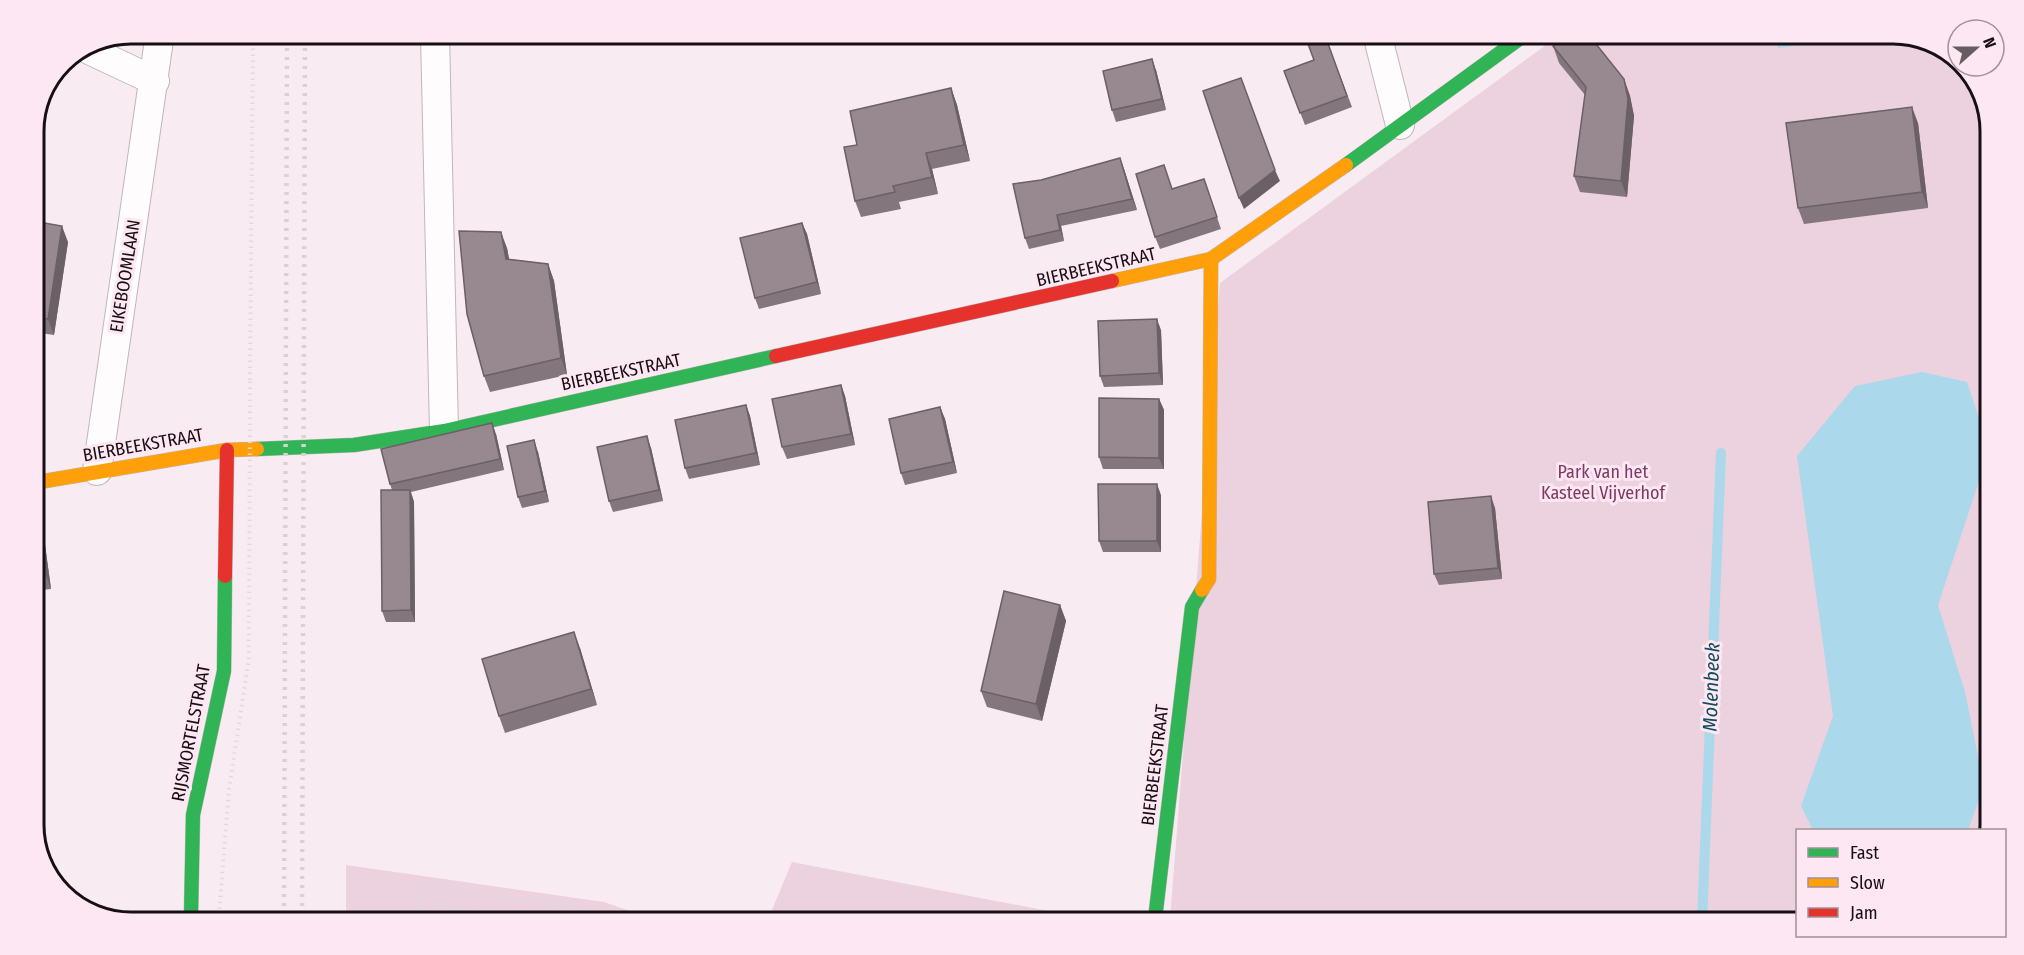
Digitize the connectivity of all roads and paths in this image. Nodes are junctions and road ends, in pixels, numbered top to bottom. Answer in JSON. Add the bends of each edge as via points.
{"nodes":[{"id":1,"x":159,"y":44,"type":"edge"},
{"id":2,"x":252,"y":44,"type":"edge"},
{"id":3,"x":435,"y":44,"type":"edge"},
{"id":4,"x":1380,"y":44,"type":"edge"},
{"id":5,"x":1512,"y":44,"type":"edge"},
{"id":6,"x":93,"y":52,"type":"edge"},
{"id":7,"x":155,"y":81,"type":"junction"},
{"id":8,"x":1400,"y":124,"type":"junction"},
{"id":9,"x":1211,"y":259,"type":"junction"},
{"id":10,"x":444,"y":431,"type":"junction"},
{"id":11,"x":227,"y":450,"type":"junction"},
{"id":12,"x":97,"y":471,"type":"junction"},
{"id":13,"x":44,"y":481,"type":"edge"},
{"id":14,"x":191,"y":912,"type":"edge"},
{"id":15,"x":219,"y":912,"type":"edge"},
{"id":16,"x":416,"y":912,"type":"edge"},
{"id":17,"x":436,"y":912,"type":"edge"},
{"id":18,"x":477,"y":912,"type":"edge"},
{"id":19,"x":591,"y":912,"type":"edge"},
{"id":20,"x":1156,"y":912,"type":"edge"}],
"edges":[{"from":1,"to":7,"type":"street","name":"EIKEBOOMLAAN"},
{"from":2,"to":15,"type":"path","bridge":true,"via":[[249,659],[229,789]]},
{"from":3,"to":10,"type":"street"},
{"from":4,"to":8,"type":"street"},
{"from":5,"to":8,"type":"street","name":"BIERBEEKSTRAAT"},
{"from":6,"to":7,"type":"street"},
{"from":7,"to":12,"type":"street","name":"EIKEBOOMLAAN"},
{"from":8,"to":9,"type":"street","name":"BIERBEEKSTRAAT"},
{"from":9,"to":10,"type":"street","name":"BIERBEEKSTRAAT"},
{"from":9,"to":20,"type":"street","name":"BIERBEEKSTRAAT","via":[[1209,579],[1192,607]]},
{"from":10,"to":11,"type":"street","name":"BIERBEEKSTRAAT","via":[[354,446]]},
{"from":11,"to":12,"type":"street","name":"BIERBEEKSTRAAT"},
{"from":11,"to":14,"type":"street","name":"RIJSMORTELSTRAAT","via":[[224,671],[193,815]]},
{"from":12,"to":13,"type":"street","name":"BIERBEEKSTRAAT"},
{"from":16,"to":19,"type":"path","via":[[423,889],[571,905]]},
{"from":17,"to":18,"type":"path","via":[[437,906]]}]}
